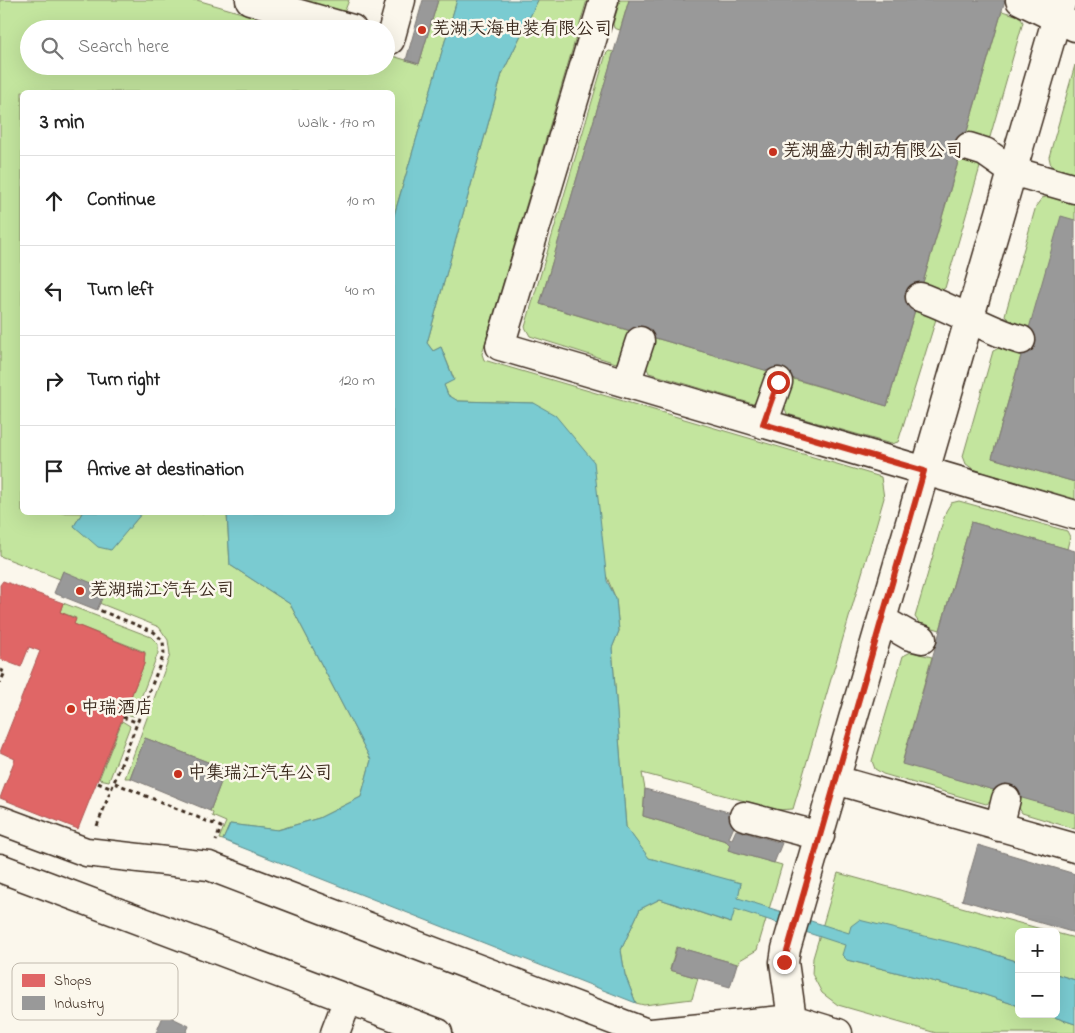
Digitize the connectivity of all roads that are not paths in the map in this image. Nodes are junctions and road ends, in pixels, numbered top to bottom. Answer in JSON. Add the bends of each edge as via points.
{"nodes":[{"id":1,"x":250,"y":0,"type":"edge"},
{"id":2,"x":401,"y":0,"type":"edge"},
{"id":3,"x":604,"y":0,"type":"edge"},
{"id":4,"x":1020,"y":0,"type":"edge"},
{"id":5,"x":280,"y":4,"type":"edge"},
{"id":6,"x":1065,"y":15,"type":"edge"},
{"id":7,"x":326,"y":20,"type":"edge"},
{"id":8,"x":395,"y":22,"type":"edge"},
{"id":9,"x":969,"y":147,"type":"dead end"},
{"id":10,"x":1012,"y":171,"type":"junction"},
{"id":11,"x":1075,"y":189,"type":"edge"},
{"id":12,"x":920,"y":297,"type":"dead end"},
{"id":13,"x":970,"y":319,"type":"junction"},
{"id":14,"x":1021,"y":340,"type":"dead end"},
{"id":15,"x":640,"y":341,"type":"dead end"},
{"id":16,"x":778,"y":382,"type":"dead end"},
{"id":17,"x":626,"y":383,"type":"junction"},
{"id":18,"x":763,"y":424,"type":"junction"},
{"id":19,"x":924,"y":471,"type":"junction"},
{"id":20,"x":1075,"y":515,"type":"edge"},
{"id":21,"x":882,"y":620,"type":"junction"},
{"id":22,"x":922,"y":639,"type":"dead end"},
{"id":23,"x":836,"y":780,"type":"junction"},
{"id":24,"x":1006,"y":799,"type":"dead end"},
{"id":25,"x":744,"y":816,"type":"dead end"},
{"id":26,"x":0,"y":820,"type":"edge"},
{"id":27,"x":999,"y":827,"type":"junction"},
{"id":28,"x":820,"y":836,"type":"junction"},
{"id":29,"x":1075,"y":848,"type":"edge"},
{"id":30,"x":0,"y":868,"type":"edge"},
{"id":31,"x":348,"y":999,"type":"junction"},
{"id":32,"x":792,"y":1020,"type":"junction"},
{"id":33,"x":335,"y":1033,"type":"edge"},
{"id":34,"x":438,"y":1033,"type":"edge"},
{"id":35,"x":649,"y":1033,"type":"edge"},
{"id":36,"x":838,"y":1033,"type":"edge"}],
"edges":[{"from":1,"to":5,"type":"lane"},
{"from":2,"to":8,"type":"lane"},
{"from":3,"to":17,"type":"lane","via":[[603,38],[500,346]]},
{"from":4,"to":6,"type":"lane"},
{"from":5,"to":7,"type":"lane"},
{"from":6,"to":10,"type":"lane"},
{"from":9,"to":10,"type":"lane","via":[[986,152]]},
{"from":10,"to":11,"type":"lane"},
{"from":10,"to":13,"type":"lane"},
{"from":12,"to":13,"type":"lane"},
{"from":13,"to":14,"type":"lane"},
{"from":13,"to":19,"type":"lane"},
{"from":15,"to":17,"type":"lane"},
{"from":16,"to":18,"type":"lane"},
{"from":17,"to":18,"type":"lane"},
{"from":18,"to":19,"type":"lane"},
{"from":19,"to":20,"type":"lane"},
{"from":19,"to":21,"type":"lane"},
{"from":21,"to":22,"type":"lane"},
{"from":21,"to":23,"type":"lane"},
{"from":23,"to":27,"type":"lane"},
{"from":23,"to":28,"type":"lane"},
{"from":24,"to":27,"type":"lane"},
{"from":25,"to":28,"type":"lane"},
{"from":26,"to":35,"type":"lane","via":[[86,852],[209,866]]},
{"from":27,"to":29,"type":"lane"},
{"from":28,"to":32,"type":"lane","via":[[784,962]]},
{"from":30,"to":31,"type":"lane"},
{"from":31,"to":33,"type":"lane"},
{"from":31,"to":34,"type":"lane"},
{"from":32,"to":35,"type":"lane"},
{"from":32,"to":36,"type":"lane"}]}
